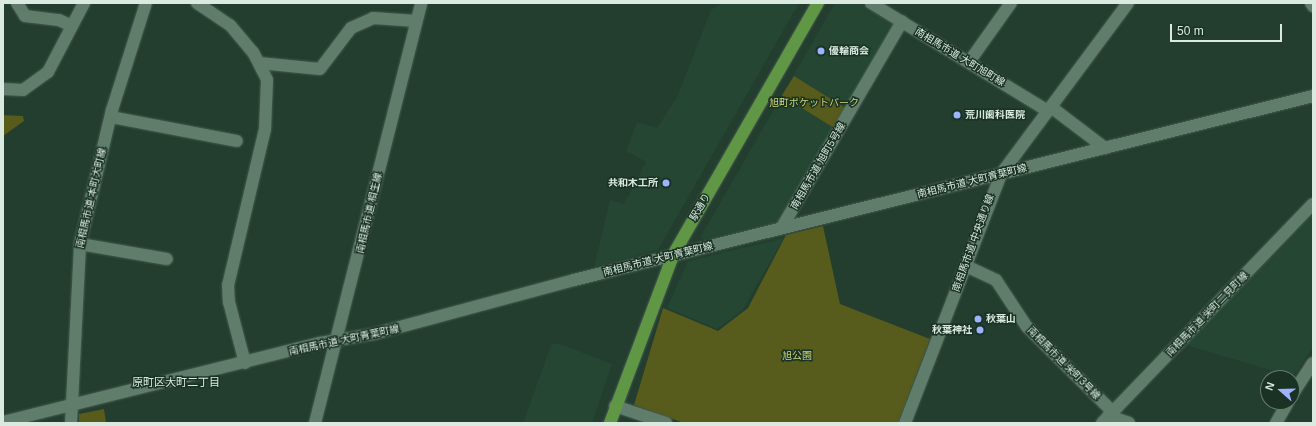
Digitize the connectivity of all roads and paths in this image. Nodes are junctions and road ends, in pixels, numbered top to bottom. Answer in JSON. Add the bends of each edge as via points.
{"nodes":[{"id":1,"x":17,"y":3,"type":"edge"},
{"id":2,"x":84,"y":3,"type":"edge"},
{"id":3,"x":146,"y":3,"type":"edge"},
{"id":4,"x":196,"y":3,"type":"edge"},
{"id":5,"x":421,"y":3,"type":"edge"},
{"id":6,"x":818,"y":3,"type":"edge"},
{"id":7,"x":871,"y":3,"type":"edge"},
{"id":8,"x":1011,"y":3,"type":"edge"},
{"id":9,"x":1128,"y":3,"type":"edge"},
{"id":10,"x":1311,"y":3,"type":"edge"},
{"id":11,"x":1313,"y":6,"type":"edge"},
{"id":12,"x":416,"y":21,"type":"junction"},
{"id":13,"x":902,"y":22,"type":"junction"},
{"id":14,"x":72,"y":26,"type":"junction"},
{"id":15,"x":969,"y":62,"type":"junction"},
{"id":16,"x":259,"y":63,"type":"junction"},
{"id":17,"x":3,"y":89,"type":"edge"},
{"id":18,"x":1313,"y":96,"type":"edge"},
{"id":19,"x":1049,"y":109,"type":"junction"},
{"id":20,"x":111,"y":116,"type":"junction"},
{"id":21,"x":237,"y":141,"type":"dead end"},
{"id":22,"x":1106,"y":148,"type":"junction"},
{"id":23,"x":1001,"y":174,"type":"junction"},
{"id":24,"x":1313,"y":204,"type":"edge"},
{"id":25,"x":782,"y":227,"type":"junction"},
{"id":26,"x":80,"y":244,"type":"junction"},
{"id":27,"x":673,"y":256,"type":"junction"},
{"id":28,"x":167,"y":259,"type":"dead end"},
{"id":29,"x":966,"y":266,"type":"junction"},
{"id":30,"x":338,"y":342,"type":"junction"},
{"id":31,"x":245,"y":363,"type":"junction"},
{"id":32,"x":1313,"y":363,"type":"edge"},
{"id":33,"x":1300,"y":383,"type":"edge"},
{"id":34,"x":72,"y":406,"type":"junction"},
{"id":35,"x":616,"y":406,"type":"junction"},
{"id":36,"x":1283,"y":410,"type":"edge"},
{"id":37,"x":1108,"y":417,"type":"edge"},
{"id":38,"x":3,"y":422,"type":"edge"},
{"id":39,"x":71,"y":423,"type":"edge"},
{"id":40,"x":315,"y":423,"type":"edge"},
{"id":41,"x":610,"y":423,"type":"edge"},
{"id":42,"x":666,"y":423,"type":"edge"},
{"id":43,"x":905,"y":423,"type":"edge"},
{"id":44,"x":1129,"y":423,"type":"edge"},
{"id":45,"x":1276,"y":423,"type":"edge"}],
"edges":[{"from":1,"to":14,"type":"street","via":[[25,16],[59,20]]},
{"from":2,"to":14,"type":"street"},
{"from":3,"to":20,"type":"street","name":"南相馬市道 本町大町線"},
{"from":4,"to":16,"type":"street","via":[[230,25]]},
{"from":5,"to":12,"type":"street","name":"南相馬市道 相生線"},
{"from":6,"to":27,"type":"main road","name":"駅通り"},
{"from":7,"to":13,"type":"street","name":"南相馬市道 大町旭町線"},
{"from":8,"to":15,"type":"street"},
{"from":9,"to":19,"type":"street","name":"南相馬市道 中央通り線"},
{"from":10,"to":11,"type":"street"},
{"from":12,"to":16,"type":"street","via":[[373,18],[351,28],[320,69]]},
{"from":12,"to":30,"type":"street","name":"南相馬市道 相生線"},
{"from":13,"to":15,"type":"street","name":"南相馬市道 大町旭町線"},
{"from":13,"to":25,"type":"street","name":"南相馬市道 旭町5号線"},
{"from":14,"to":17,"type":"street","via":[[48,72],[23,90]]},
{"from":15,"to":19,"type":"street","name":"南相馬市道 大町旭町線"},
{"from":16,"to":31,"type":"street","via":[[267,80],[265,129],[228,285],[228,302]]},
{"from":18,"to":22,"type":"street","name":"南相馬市道 大町青葉町線"},
{"from":19,"to":22,"type":"street","name":"南相馬市道 大町旭町線"},
{"from":19,"to":23,"type":"street","name":"南相馬市道 中央通り線"},
{"from":20,"to":21,"type":"street"},
{"from":20,"to":26,"type":"street","name":"南相馬市道 本町大町線"},
{"from":22,"to":23,"type":"street","name":"南相馬市道 大町青葉町線"},
{"from":23,"to":25,"type":"street","name":"南相馬市道 大町青葉町線"},
{"from":23,"to":29,"type":"street","name":"南相馬市道 中央通り線"},
{"from":24,"to":37,"type":"street","name":"南相馬市道 栄町二見町線"},
{"from":25,"to":27,"type":"street","name":"南相馬市道 大町青葉町線"},
{"from":26,"to":28,"type":"street"},
{"from":26,"to":34,"type":"street","name":"南相馬市道 本町大町線"},
{"from":27,"to":30,"type":"street","name":"南相馬市道 大町青葉町線"},
{"from":27,"to":35,"type":"main road","name":"駅通り"},
{"from":29,"to":37,"type":"street","name":"南相馬市道 栄町3号線","via":[[996,280],[1027,327]]},
{"from":29,"to":43,"type":"street","name":"南相馬市道 中央通り線"},
{"from":30,"to":31,"type":"street","name":"南相馬市道 大町青葉町線"},
{"from":30,"to":40,"type":"street","name":"南相馬市道 相生線"},
{"from":31,"to":34,"type":"street","name":"南相馬市道 大町青葉町線"},
{"from":32,"to":33,"type":"street"},
{"from":34,"to":38,"type":"street","name":"南相馬市道 大町青葉町線"},
{"from":34,"to":39,"type":"street","name":"南相馬市道 本町大町線"},
{"from":35,"to":41,"type":"main road","name":"駅通り"},
{"from":35,"to":42,"type":"street"},
{"from":36,"to":45,"type":"street"},
{"from":37,"to":44,"type":"street"}]}
